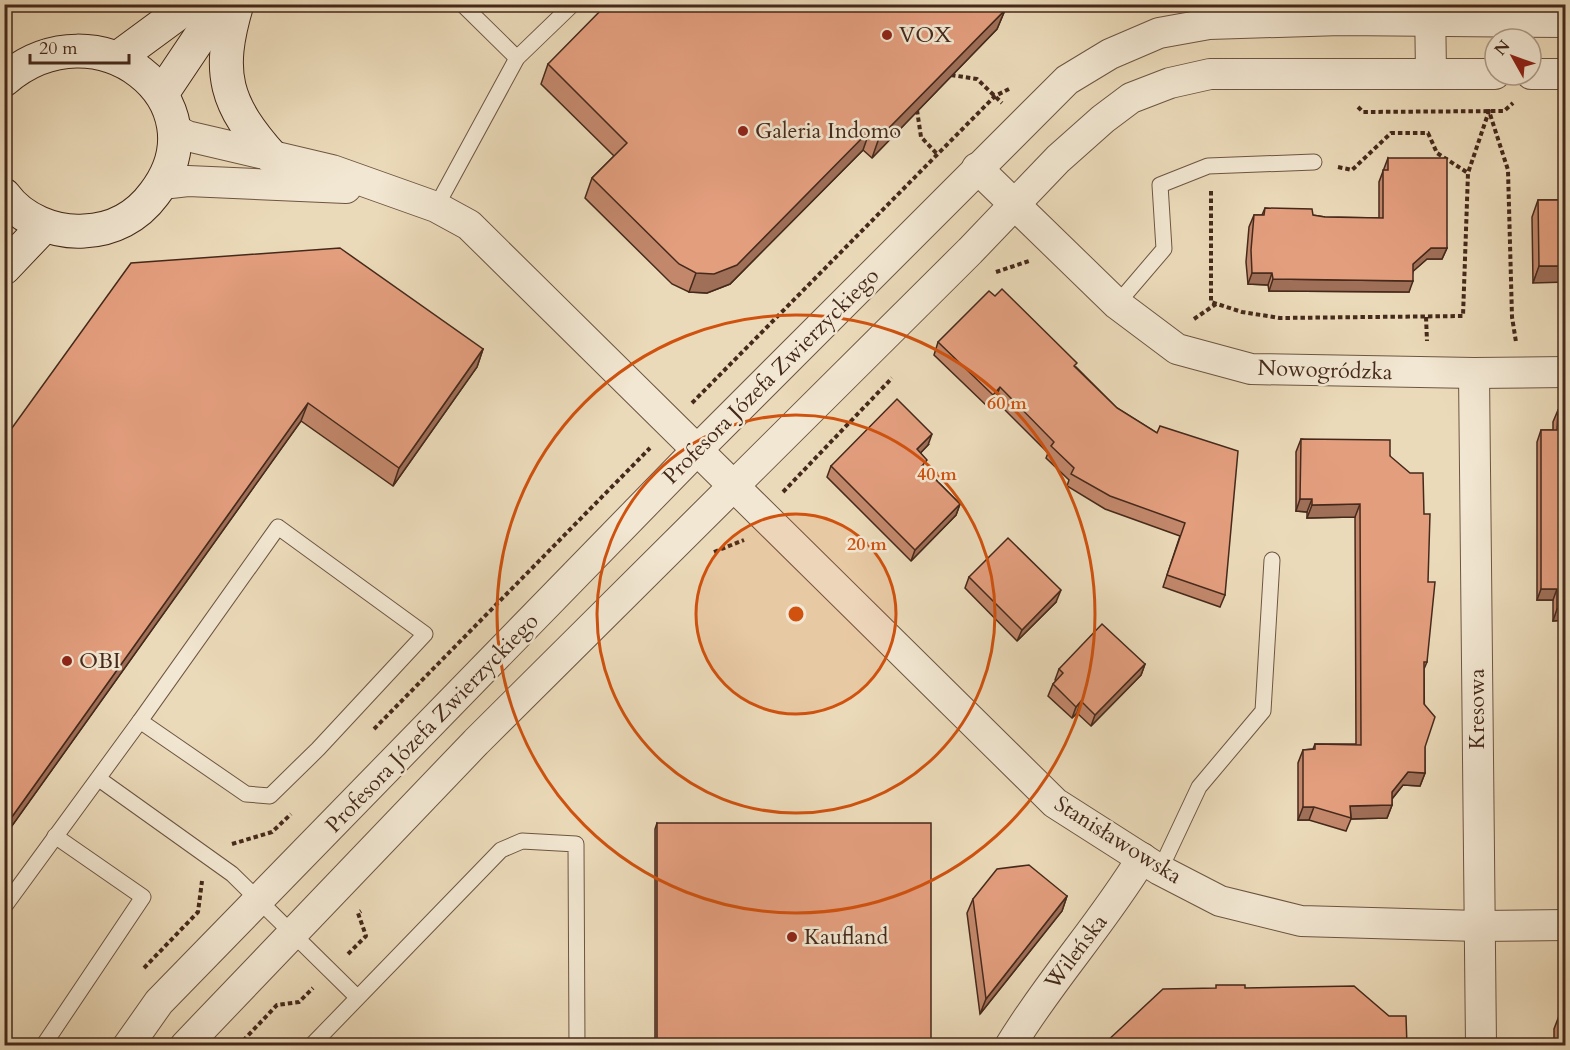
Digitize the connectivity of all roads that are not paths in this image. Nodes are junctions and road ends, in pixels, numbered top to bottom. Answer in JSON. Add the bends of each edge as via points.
{"nodes":[{"id":1,"x":191,"y":4,"type":"edge"},
{"id":2,"x":222,"y":4,"type":"edge"},
{"id":3,"x":237,"y":4,"type":"edge"},
{"id":4,"x":462,"y":4,"type":"edge"},
{"id":5,"x":573,"y":4,"type":"edge"},
{"id":6,"x":1430,"y":13,"type":"edge"},
{"id":7,"x":1566,"y":22,"type":"edge"},
{"id":8,"x":123,"y":54,"type":"junction"},
{"id":9,"x":518,"y":58,"type":"junction"},
{"id":10,"x":1431,"y":73,"type":"junction"},
{"id":11,"x":1483,"y":74,"type":"edge"},
{"id":12,"x":1543,"y":74,"type":"edge"},
{"id":13,"x":1566,"y":74,"type":"edge"},
{"id":14,"x":4,"y":80,"type":"edge"},
{"id":15,"x":163,"y":92,"type":"junction"},
{"id":16,"x":174,"y":129,"type":"junction"},
{"id":17,"x":273,"y":158,"type":"junction"},
{"id":18,"x":1314,"y":162,"type":"road end"},
{"id":19,"x":976,"y":168,"type":"junction"},
{"id":20,"x":162,"y":184,"type":"junction"},
{"id":21,"x":382,"y":189,"type":"junction"},
{"id":22,"x":5,"y":199,"type":"edge"},
{"id":23,"x":1015,"y":206,"type":"junction"},
{"id":24,"x":436,"y":207,"type":"junction"},
{"id":25,"x":44,"y":226,"type":"junction"},
{"id":26,"x":4,"y":268,"type":"edge"},
{"id":27,"x":1117,"y":304,"type":"junction"},
{"id":28,"x":1566,"y":372,"type":"edge"},
{"id":29,"x":1474,"y":373,"type":"junction"},
{"id":30,"x":698,"y":449,"type":"junction"},
{"id":31,"x":734,"y":484,"type":"junction"},
{"id":32,"x":1272,"y":560,"type":"dead end"},
{"id":33,"x":140,"y":721,"type":"junction"},
{"id":34,"x":99,"y":779,"type":"junction"},
{"id":35,"x":55,"y":836,"type":"junction"},
{"id":36,"x":1151,"y":864,"type":"junction"},
{"id":37,"x":260,"y":900,"type":"junction"},
{"id":38,"x":4,"y":907,"type":"edge"},
{"id":39,"x":1566,"y":925,"type":"edge"},
{"id":40,"x":1478,"y":926,"type":"junction"},
{"id":41,"x":292,"y":932,"type":"junction"},
{"id":42,"x":357,"y":997,"type":"junction"},
{"id":43,"x":43,"y":1046,"type":"edge"},
{"id":44,"x":128,"y":1046,"type":"edge"},
{"id":45,"x":185,"y":1046,"type":"edge"},
{"id":46,"x":311,"y":1046,"type":"edge"},
{"id":47,"x":577,"y":1046,"type":"edge"},
{"id":48,"x":1010,"y":1046,"type":"edge"},
{"id":49,"x":1481,"y":1046,"type":"edge"}],
"edges":[{"from":1,"to":8,"type":"main road"},
{"from":2,"to":15,"type":"main road"},
{"from":3,"to":17,"type":"main road","via":[[226,52],[228,85],[250,132]]},
{"from":4,"to":9,"type":"lane"},
{"from":5,"to":9,"type":"lane"},
{"from":6,"to":7,"type":"street","name":"Profesora Józefa Zwierzyckiego"},
{"from":6,"to":10,"type":"street"},
{"from":6,"to":19,"type":"street","name":"Profesora Józefa Zwierzyckiego","via":[[1209,24],[1159,33],[1110,54],[1067,80]]},
{"from":8,"to":14,"type":"main road","via":[[98,45],[71,43],[40,52]]},
{"from":8,"to":15,"type":"main road","via":[[145,70]]},
{"from":9,"to":24,"type":"lane"},
{"from":10,"to":11,"type":"street","name":"Profesora Józefa Zwierzyckiego"},
{"from":10,"to":23,"type":"street","name":"Profesora Józefa Zwierzyckiego","via":[[1210,74],[1170,83],[1131,98],[1103,119],[1058,159]]},
{"from":12,"to":13,"type":"street"},
{"from":15,"to":16,"type":"main road"},
{"from":16,"to":17,"type":"street","via":[[187,136]]},
{"from":16,"to":20,"type":"main road","via":[[169,166]]},
{"from":17,"to":21,"type":"street","via":[[332,170]]},
{"from":18,"to":27,"type":"lane","via":[[1208,166],[1160,184],[1164,249]]},
{"from":19,"to":23,"type":"street","name":"Nowogródzka"},
{"from":19,"to":30,"type":"street","name":"Profesora Józefa Zwierzyckiego"},
{"from":20,"to":21,"type":"street","via":[[188,181]]},
{"from":20,"to":25,"type":"main road","via":[[145,206],[115,225],[97,231],[71,232]]},
{"from":21,"to":24,"type":"street","name":"Stanisławowska"},
{"from":22,"to":25,"type":"main road"},
{"from":23,"to":27,"type":"street","name":"Nowogródzka"},
{"from":23,"to":31,"type":"street","name":"Profesora Józefa Zwierzyckiego"},
{"from":24,"to":30,"type":"street","name":"Stanisławowska","via":[[469,225],[488,242]]},
{"from":25,"to":26,"type":"main road"},
{"from":27,"to":29,"type":"street","name":"Nowogródzka","via":[[1177,349],[1251,369]]},
{"from":28,"to":29,"type":"street","name":"Nowogródzka"},
{"from":29,"to":40,"type":"street","name":"Kresowa"},
{"from":30,"to":31,"type":"street","name":"Stanisławowska"},
{"from":30,"to":37,"type":"street","name":"Profesora Józefa Zwierzyckiego"},
{"from":31,"to":36,"type":"street","name":"Stanisławowska","via":[[1055,803]]},
{"from":31,"to":41,"type":"street","name":"Profesora Józefa Zwierzyckiego"},
{"from":32,"to":36,"type":"lane","via":[[1263,711],[1199,787]]},
{"from":33,"to":33,"type":"lane","via":[[246,794],[270,796],[425,634],[278,527]]},
{"from":33,"to":34,"type":"lane"},
{"from":34,"to":35,"type":"lane"},
{"from":34,"to":37,"type":"lane","via":[[232,874]]},
{"from":35,"to":38,"type":"lane"},
{"from":35,"to":43,"type":"lane","via":[[143,897]]},
{"from":36,"to":40,"type":"street","name":"Stanisławowska","via":[[1220,901],[1301,921]]},
{"from":36,"to":48,"type":"street","name":"Wileńska","via":[[1117,898]]},
{"from":37,"to":41,"type":"lane"},
{"from":37,"to":44,"type":"street","name":"Profesora Józefa Zwierzyckiego","via":[[159,1002]]},
{"from":39,"to":40,"type":"street","name":"Stanisławowska"},
{"from":40,"to":49,"type":"street","name":"Kresowa"},
{"from":41,"to":42,"type":"lane"},
{"from":41,"to":45,"type":"street","name":"Profesora Józefa Zwierzyckiego"},
{"from":42,"to":46,"type":"lane"},
{"from":42,"to":47,"type":"lane","via":[[501,850],[522,841],[576,844]]}]}
